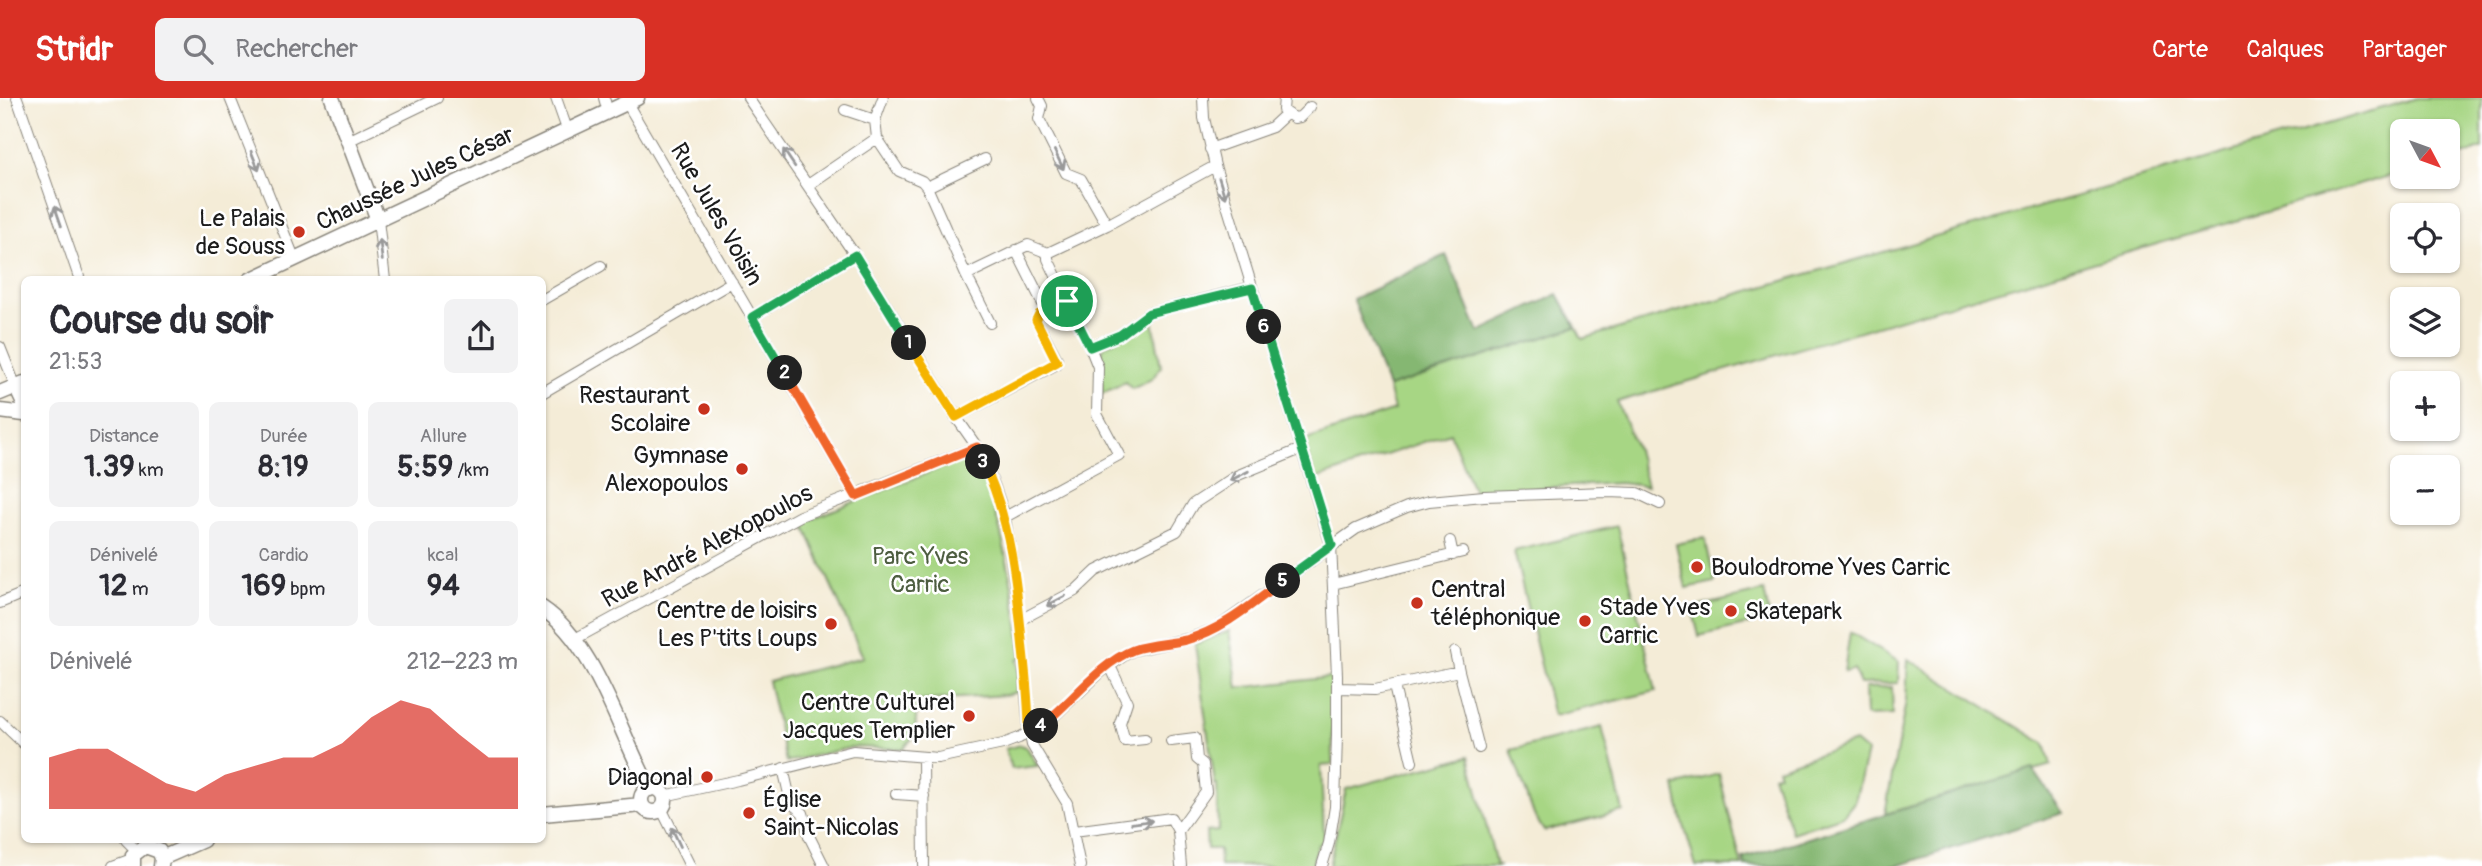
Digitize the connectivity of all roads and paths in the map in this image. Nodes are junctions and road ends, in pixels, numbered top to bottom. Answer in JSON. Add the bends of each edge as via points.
{"nodes":[{"id":1,"x":17,"y":98,"type":"edge"},
{"id":2,"x":229,"y":98,"type":"edge"},
{"id":3,"x":332,"y":98,"type":"edge"},
{"id":4,"x":437,"y":98,"type":"edge"},
{"id":5,"x":556,"y":98,"type":"edge"},
{"id":6,"x":748,"y":98,"type":"edge"},
{"id":7,"x":883,"y":98,"type":"edge"},
{"id":8,"x":1038,"y":98,"type":"edge"},
{"id":9,"x":1203,"y":98,"type":"edge"},
{"id":10,"x":1284,"y":98,"type":"edge"},
{"id":11,"x":632,"y":100,"type":"edge"},
{"id":12,"x":606,"y":105,"type":"edge"},
{"id":13,"x":1310,"y":107,"type":"dead end"},
{"id":14,"x":845,"y":110,"type":"dead end"},
{"id":15,"x":1286,"y":114,"type":"junction"},
{"id":16,"x":876,"y":120,"type":"junction"},
{"id":17,"x":568,"y":132,"type":"junction"},
{"id":18,"x":877,"y":138,"type":"junction"},
{"id":19,"x":348,"y":141,"type":"junction"},
{"id":20,"x":1210,"y":149,"type":"junction"},
{"id":21,"x":985,"y":159,"type":"dead end"},
{"id":22,"x":1215,"y":166,"type":"junction"},
{"id":23,"x":808,"y":185,"type":"junction"},
{"id":24,"x":927,"y":187,"type":"junction"},
{"id":25,"x":378,"y":220,"type":"junction"},
{"id":26,"x":1107,"y":225,"type":"junction"},
{"id":27,"x":1016,"y":250,"type":"junction"},
{"id":28,"x":855,"y":255,"type":"junction"},
{"id":29,"x":1048,"y":256,"type":"junction"},
{"id":30,"x":295,"y":260,"type":"junction"},
{"id":31,"x":601,"y":266,"type":"dead end"},
{"id":32,"x":966,"y":275,"type":"junction"},
{"id":33,"x":79,"y":276,"type":"edge"},
{"id":34,"x":259,"y":276,"type":"edge"},
{"id":35,"x":385,"y":276,"type":"edge"},
{"id":36,"x":732,"y":282,"type":"junction"},
{"id":37,"x":1252,"y":288,"type":"junction"},
{"id":38,"x":546,"y":298,"type":"edge"},
{"id":39,"x":1067,"y":301,"type":"junction"},
{"id":40,"x":1046,"y":310,"type":"junction"},
{"id":41,"x":752,"y":317,"type":"junction"},
{"id":42,"x":990,"y":323,"type":"dead end"},
{"id":43,"x":0,"y":346,"type":"edge"},
{"id":44,"x":1090,"y":347,"type":"junction"},
{"id":45,"x":20,"y":385,"type":"edge"},
{"id":46,"x":546,"y":391,"type":"edge"},
{"id":47,"x":0,"y":393,"type":"edge"},
{"id":48,"x":0,"y":411,"type":"edge"},
{"id":49,"x":21,"y":414,"type":"edge"},
{"id":50,"x":956,"y":417,"type":"junction"},
{"id":51,"x":977,"y":447,"type":"junction"},
{"id":52,"x":1301,"y":449,"type":"junction"},
{"id":53,"x":856,"y":496,"type":"junction"},
{"id":54,"x":1660,"y":504,"type":"dead end"},
{"id":55,"x":1005,"y":517,"type":"junction"},
{"id":56,"x":1451,"y":541,"type":"dead end"},
{"id":57,"x":1332,"y":545,"type":"junction"},
{"id":58,"x":1333,"y":584,"type":"junction"},
{"id":59,"x":21,"y":594,"type":"edge"},
{"id":60,"x":0,"y":603,"type":"edge"},
{"id":61,"x":546,"y":611,"type":"edge"},
{"id":62,"x":1020,"y":620,"type":"junction"},
{"id":63,"x":575,"y":639,"type":"junction"},
{"id":64,"x":1455,"y":652,"type":"dead end"},
{"id":65,"x":1110,"y":666,"type":"junction"},
{"id":66,"x":1459,"y":671,"type":"junction"},
{"id":67,"x":1394,"y":686,"type":"junction"},
{"id":68,"x":1338,"y":688,"type":"junction"},
{"id":69,"x":0,"y":721,"type":"edge"},
{"id":70,"x":1029,"y":731,"type":"junction"},
{"id":71,"x":5,"y":732,"type":"edge"},
{"id":72,"x":1145,"y":738,"type":"dead end"},
{"id":73,"x":1171,"y":741,"type":"dead end"},
{"id":74,"x":21,"y":742,"type":"edge"},
{"id":75,"x":1479,"y":748,"type":"dead end"},
{"id":76,"x":923,"y":758,"type":"junction"},
{"id":77,"x":1412,"y":762,"type":"dead end"},
{"id":78,"x":783,"y":768,"type":"junction"},
{"id":79,"x":650,"y":789,"type":"junction"},
{"id":80,"x":896,"y":794,"type":"dead end"},
{"id":81,"x":924,"y":796,"type":"junction"},
{"id":82,"x":663,"y":802,"type":"junction"},
{"id":83,"x":642,"y":805,"type":"junction"},
{"id":84,"x":546,"y":814,"type":"edge"},
{"id":85,"x":1074,"y":831,"type":"junction"},
{"id":86,"x":1178,"y":831,"type":"junction"},
{"id":87,"x":182,"y":843,"type":"edge"},
{"id":88,"x":197,"y":843,"type":"edge"},
{"id":89,"x":132,"y":854,"type":"edge"},
{"id":90,"x":164,"y":860,"type":"edge"},
{"id":91,"x":113,"y":866,"type":"edge"},
{"id":92,"x":690,"y":866,"type":"edge"},
{"id":93,"x":824,"y":866,"type":"edge"},
{"id":94,"x":924,"y":866,"type":"edge"},
{"id":95,"x":1080,"y":866,"type":"edge"},
{"id":96,"x":1181,"y":866,"type":"edge"},
{"id":97,"x":1322,"y":866,"type":"edge"}],
"edges":[{"from":33,"to":1,"type":"street","one_way":true},
{"from":2,"to":30,"type":"street","one_way":true},
{"from":3,"to":19,"type":"street"},
{"from":4,"to":19,"type":"street"},
{"from":5,"to":17,"type":"street"},
{"from":23,"to":6,"type":"street","one_way":true},
{"from":7,"to":16,"type":"street"},
{"from":8,"to":26,"type":"street","one_way":true,"via":[[1042,107],[1039,119],[1066,173],[1081,179]]},
{"from":9,"to":20,"type":"street"},
{"from":10,"to":15,"type":"street"},
{"from":11,"to":12,"type":"street","name":"Chaussée Jules César"},
{"from":11,"to":36,"type":"street","name":"Rue Jules Voisin"},
{"from":12,"to":17,"type":"street","name":"Chaussée Jules César"},
{"from":13,"to":15,"type":"street","via":[[1298,118]]},
{"from":14,"to":16,"type":"street"},
{"from":15,"to":20,"type":"street","via":[[1272,127]]},
{"from":16,"to":18,"type":"street"},
{"from":17,"to":25,"type":"street","name":"Chaussée Jules César"},
{"from":18,"to":23,"type":"street"},
{"from":18,"to":24,"type":"street","via":[[899,171]]},
{"from":19,"to":25,"type":"street"},
{"from":20,"to":22,"type":"street"},
{"from":21,"to":24,"type":"street"},
{"from":22,"to":26,"type":"street"},
{"from":22,"to":37,"type":"street","one_way":true},
{"from":23,"to":28,"type":"street"},
{"from":24,"to":32,"type":"street"},
{"from":25,"to":30,"type":"street","name":"Chaussée Jules César"},
{"from":35,"to":25,"type":"street","one_way":true},
{"from":26,"to":29,"type":"street"},
{"from":27,"to":29,"type":"street","via":[[1028,245]]},
{"from":27,"to":32,"type":"street"},
{"from":27,"to":40,"type":"street"},
{"from":28,"to":41,"type":"street","name":"Rue Jules Voisin"},
{"from":28,"to":50,"type":"street"},
{"from":29,"to":39,"type":"street"},
{"from":30,"to":34,"type":"street","name":"Chaussée Jules César"},
{"from":31,"to":38,"type":"street"},
{"from":32,"to":42,"type":"street"},
{"from":36,"to":41,"type":"street","name":"Rue Jules Voisin"},
{"from":36,"to":46,"type":"street"},
{"from":37,"to":44,"type":"street","via":[[1149,313],[1120,335]]},
{"from":37,"to":52,"type":"street"},
{"from":39,"to":40,"type":"street"},
{"from":39,"to":44,"type":"street"},
{"from":40,"to":50,"type":"street","via":[[1036,320],[1057,362]]},
{"from":41,"to":53,"type":"street"},
{"from":43,"to":45,"type":"street"},
{"from":44,"to":55,"type":"street","via":[[1098,367],[1097,414],[1119,455]]},
{"from":45,"to":47,"type":"street"},
{"from":48,"to":49,"type":"street"},
{"from":50,"to":51,"type":"street"},
{"from":51,"to":53,"type":"street","name":"Rue André Alexopoulos"},
{"from":51,"to":55,"type":"street"},
{"from":52,"to":57,"type":"street"},
{"from":52,"to":62,"type":"street","one_way":true,"via":[[1236,476],[1193,504],[1177,531],[1096,571],[1075,591]]},
{"from":53,"to":63,"type":"street","name":"Rue André Alexopoulos","via":[[800,516]]},
{"from":54,"to":57,"type":"street","via":[[1637,493],[1607,492],[1429,501],[1356,529]]},
{"from":55,"to":62,"type":"street"},
{"from":56,"to":58,"type":"street","via":[[1458,554]]},
{"from":57,"to":58,"type":"street"},
{"from":57,"to":65,"type":"street","via":[[1217,628],[1134,650]]},
{"from":58,"to":68,"type":"street"},
{"from":59,"to":60,"type":"street"},
{"from":61,"to":63,"type":"street"},
{"from":62,"to":70,"type":"street"},
{"from":63,"to":79,"type":"street"},
{"from":64,"to":66,"type":"street"},
{"from":65,"to":70,"type":"street","via":[[1049,720]]},
{"from":65,"to":72,"type":"street","via":[[1127,702],[1120,723],[1125,741]]},
{"from":66,"to":67,"type":"street"},
{"from":66,"to":75,"type":"street"},
{"from":67,"to":68,"type":"street"},
{"from":67,"to":77,"type":"street"},
{"from":68,"to":97,"type":"street","via":[[1335,807]]},
{"from":69,"to":71,"type":"street"},
{"from":70,"to":76,"type":"street","via":[[1003,744]]},
{"from":70,"to":85,"type":"street","via":[[1032,745],[1068,803]]},
{"from":71,"to":74,"type":"street"},
{"from":73,"to":86,"type":"street","via":[[1195,738],[1206,792]]},
{"from":76,"to":78,"type":"street","via":[[853,751]]},
{"from":76,"to":81,"type":"street"},
{"from":78,"to":82,"type":"street"},
{"from":78,"to":93,"type":"street","via":[[792,803],[803,813]]},
{"from":79,"to":82,"type":"street","via":[[658,790]]},
{"from":79,"to":83,"type":"street","via":[[642,795]]},
{"from":80,"to":81,"type":"street"},
{"from":81,"to":94,"type":"street"},
{"from":82,"to":83,"type":"street","via":[[653,812]]},
{"from":92,"to":82,"type":"street","one_way":true},
{"from":83,"to":84,"type":"street"},
{"from":85,"to":86,"type":"street","one_way":true,"via":[[1171,818]]},
{"from":85,"to":95,"type":"street"},
{"from":86,"to":96,"type":"street"},
{"from":87,"to":90,"type":"street"},
{"from":88,"to":90,"type":"street"},
{"from":89,"to":90,"type":"street","via":[[150,846]]},
{"from":89,"to":91,"type":"street"}]}
